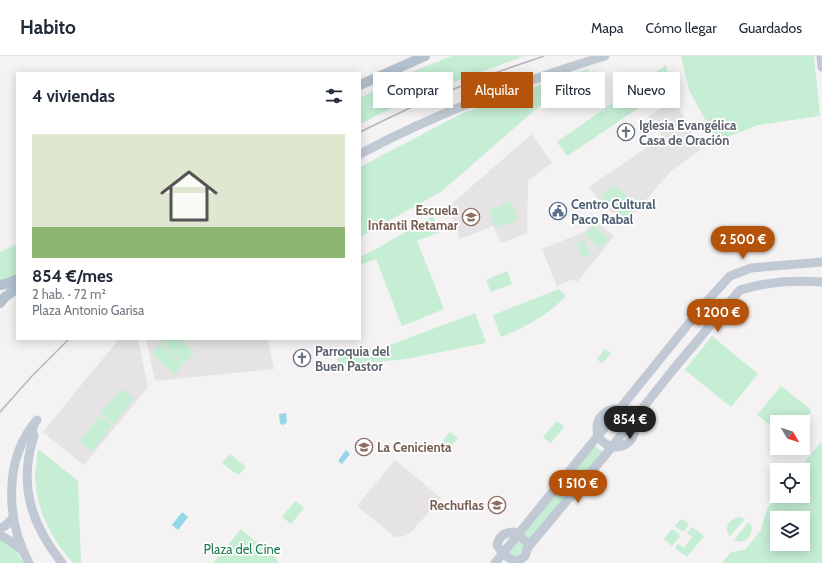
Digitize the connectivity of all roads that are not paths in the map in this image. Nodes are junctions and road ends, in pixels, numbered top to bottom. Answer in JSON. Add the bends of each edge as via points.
{"nodes":[{"id":1,"x":425,"y":56,"type":"edge"},
{"id":2,"x":605,"y":56,"type":"edge"},
{"id":3,"x":821,"y":56,"type":"edge"},
{"id":4,"x":822,"y":67,"type":"edge"},
{"id":5,"x":361,"y":85,"type":"edge"},
{"id":6,"x":361,"y":154,"type":"edge"},
{"id":7,"x":822,"y":262,"type":"edge"},
{"id":8,"x":16,"y":280,"type":"edge"},
{"id":9,"x":822,"y":282,"type":"edge"},
{"id":10,"x":0,"y":286,"type":"edge"},
{"id":11,"x":16,"y":289,"type":"edge"},
{"id":12,"x":0,"y":303,"type":"edge"},
{"id":13,"x":620,"y":409,"type":"junction"},
{"id":14,"x":633,"y":420,"type":"junction"},
{"id":15,"x":598,"y":436,"type":"junction"},
{"id":16,"x":611,"y":447,"type":"junction"},
{"id":17,"x":28,"y":495,"type":"junction"},
{"id":18,"x":12,"y":496,"type":"junction"},
{"id":19,"x":14,"y":518,"type":"junction"},
{"id":20,"x":0,"y":528,"type":"edge"},
{"id":21,"x":0,"y":535,"type":"edge"},
{"id":22,"x":519,"y":535,"type":"junction"},
{"id":23,"x":528,"y":547,"type":"junction"},
{"id":24,"x":22,"y":550,"type":"junction"},
{"id":25,"x":503,"y":553,"type":"junction"},
{"id":26,"x":517,"y":562,"type":"edge"},
{"id":27,"x":29,"y":563,"type":"edge"},
{"id":28,"x":62,"y":563,"type":"edge"},
{"id":29,"x":495,"y":563,"type":"edge"}],
"edges":[{"from":1,"to":5,"type":"main road"},
{"from":2,"to":6,"type":"main road","via":[[464,105]]},
{"from":3,"to":4,"type":"main road"},
{"from":7,"to":13,"type":"main road","via":[[751,268],[730,276]]},
{"from":8,"to":10,"type":"main road"},
{"from":9,"to":14,"type":"main road","via":[[756,285],[740,290]]},
{"from":11,"to":12,"type":"main road"},
{"from":13,"to":14,"type":"main road","via":[[628,413]]},
{"from":13,"to":15,"type":"main road","via":[[606,411],[601,416],[596,428]]},
{"from":14,"to":16,"type":"main road","via":[[635,428],[630,441],[626,445]]},
{"from":15,"to":16,"type":"main road"},
{"from":15,"to":22,"type":"main road"},
{"from":16,"to":23,"type":"main road"},
{"from":17,"to":18,"type":"main road","via":[[19,491]]},
{"from":17,"to":18,"type":"main road","via":[[27,460],[35,422],[20,447]]},
{"from":17,"to":28,"type":"main road","via":[[37,524],[48,546]]},
{"from":18,"to":19,"type":"main road"},
{"from":19,"to":20,"type":"main road"},
{"from":19,"to":24,"type":"main road"},
{"from":21,"to":24,"type":"main road"},
{"from":22,"to":23,"type":"main road","via":[[527,542]]},
{"from":22,"to":25,"type":"main road"},
{"from":23,"to":26,"type":"main road","via":[[525,556]]},
{"from":24,"to":27,"type":"main road"},
{"from":25,"to":26,"type":"main road"},
{"from":25,"to":29,"type":"main road"}]}
